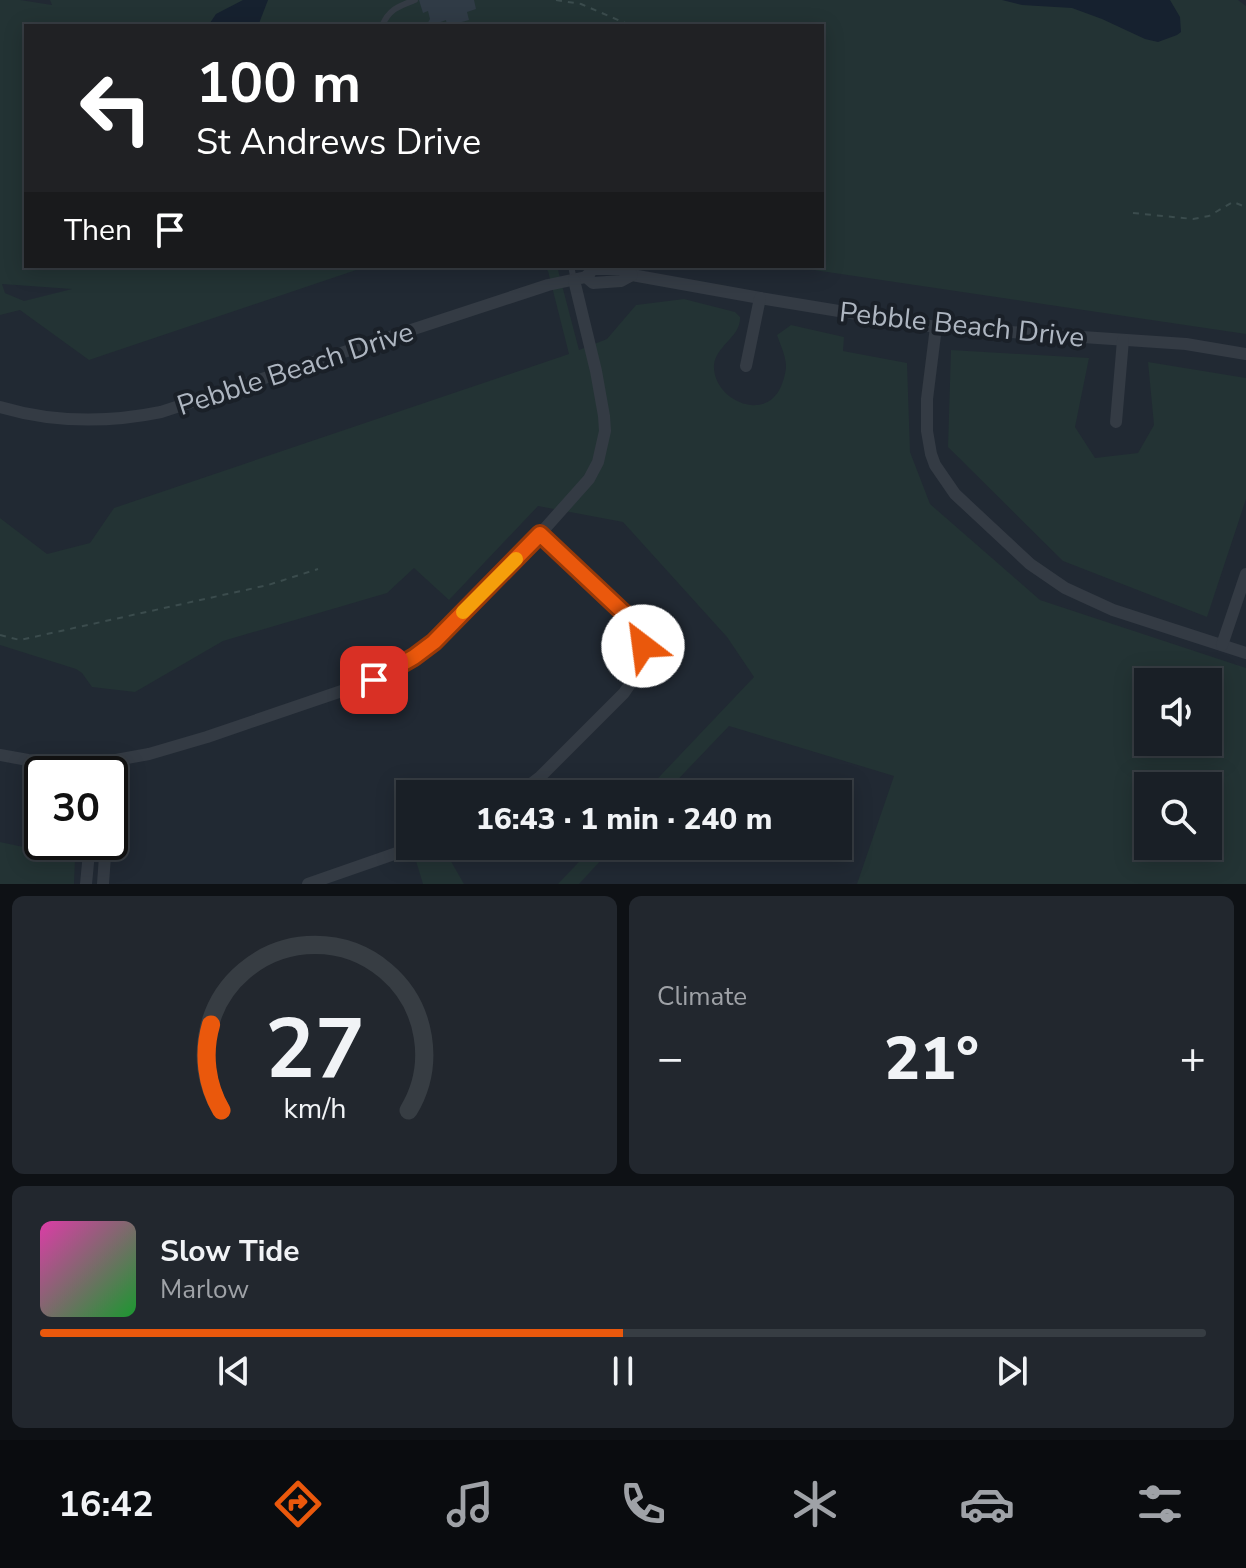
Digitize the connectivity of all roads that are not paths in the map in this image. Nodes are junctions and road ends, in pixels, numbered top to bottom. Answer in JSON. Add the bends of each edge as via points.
{"nodes":[{"id":1,"x":415,"y":0,"type":"edge"},
{"id":2,"x":383,"y":24,"type":"edge"},
{"id":3,"x":572,"y":268,"type":"edge"},
{"id":4,"x":580,"y":278,"type":"junction"},
{"id":5,"x":760,"y":298,"type":"junction"},
{"id":6,"x":936,"y":327,"type":"junction"},
{"id":7,"x":1123,"y":340,"type":"junction"},
{"id":8,"x":1246,"y":354,"type":"edge"},
{"id":9,"x":746,"y":366,"type":"dead end"},
{"id":10,"x":0,"y":407,"type":"edge"},
{"id":11,"x":1116,"y":422,"type":"dead end"},
{"id":12,"x":540,"y":534,"type":"junction"},
{"id":13,"x":1246,"y":574,"type":"edge"},
{"id":14,"x":1222,"y":645,"type":"junction"},
{"id":15,"x":1246,"y":653,"type":"edge"},
{"id":16,"x":0,"y":755,"type":"edge"},
{"id":17,"x":24,"y":759,"type":"edge"},
{"id":18,"x":128,"y":761,"type":"edge"},
{"id":19,"x":536,"y":780,"type":"edge"},
{"id":20,"x":396,"y":853,"type":"edge"},
{"id":21,"x":89,"y":860,"type":"edge"},
{"id":22,"x":105,"y":860,"type":"edge"},
{"id":23,"x":87,"y":884,"type":"edge"},
{"id":24,"x":103,"y":884,"type":"edge"},
{"id":25,"x":308,"y":884,"type":"edge"}],
"edges":[{"from":1,"to":2,"type":"lane","via":[[392,10]]},
{"from":3,"to":4,"type":"lane"},
{"from":4,"to":5,"type":"street","name":"Pebble Beach Drive","via":[[593,283],[632,275]]},
{"from":4,"to":10,"type":"street","name":"Pebble Beach Drive","via":[[161,412],[71,420]]},
{"from":4,"to":12,"type":"street","via":[[605,431],[589,479]]},
{"from":5,"to":6,"type":"street","name":"Pebble Beach Drive"},
{"from":5,"to":9,"type":"street"},
{"from":6,"to":7,"type":"street","name":"Pebble Beach Drive"},
{"from":6,"to":14,"type":"street","via":[[928,442],[935,465],[955,494],[1030,564],[1065,588],[1113,610]]},
{"from":7,"to":8,"type":"street","name":"Pebble Beach Drive"},
{"from":7,"to":11,"type":"street"},
{"from":12,"to":18,"type":"street","via":[[434,642],[374,680]]},
{"from":12,"to":19,"type":"street","via":[[634,623],[643,658],[624,693]]},
{"from":13,"to":14,"type":"street"},
{"from":14,"to":15,"type":"street"},
{"from":16,"to":17,"type":"street"},
{"from":20,"to":25,"type":"street"},
{"from":21,"to":23,"type":"street"},
{"from":22,"to":24,"type":"street"}]}
